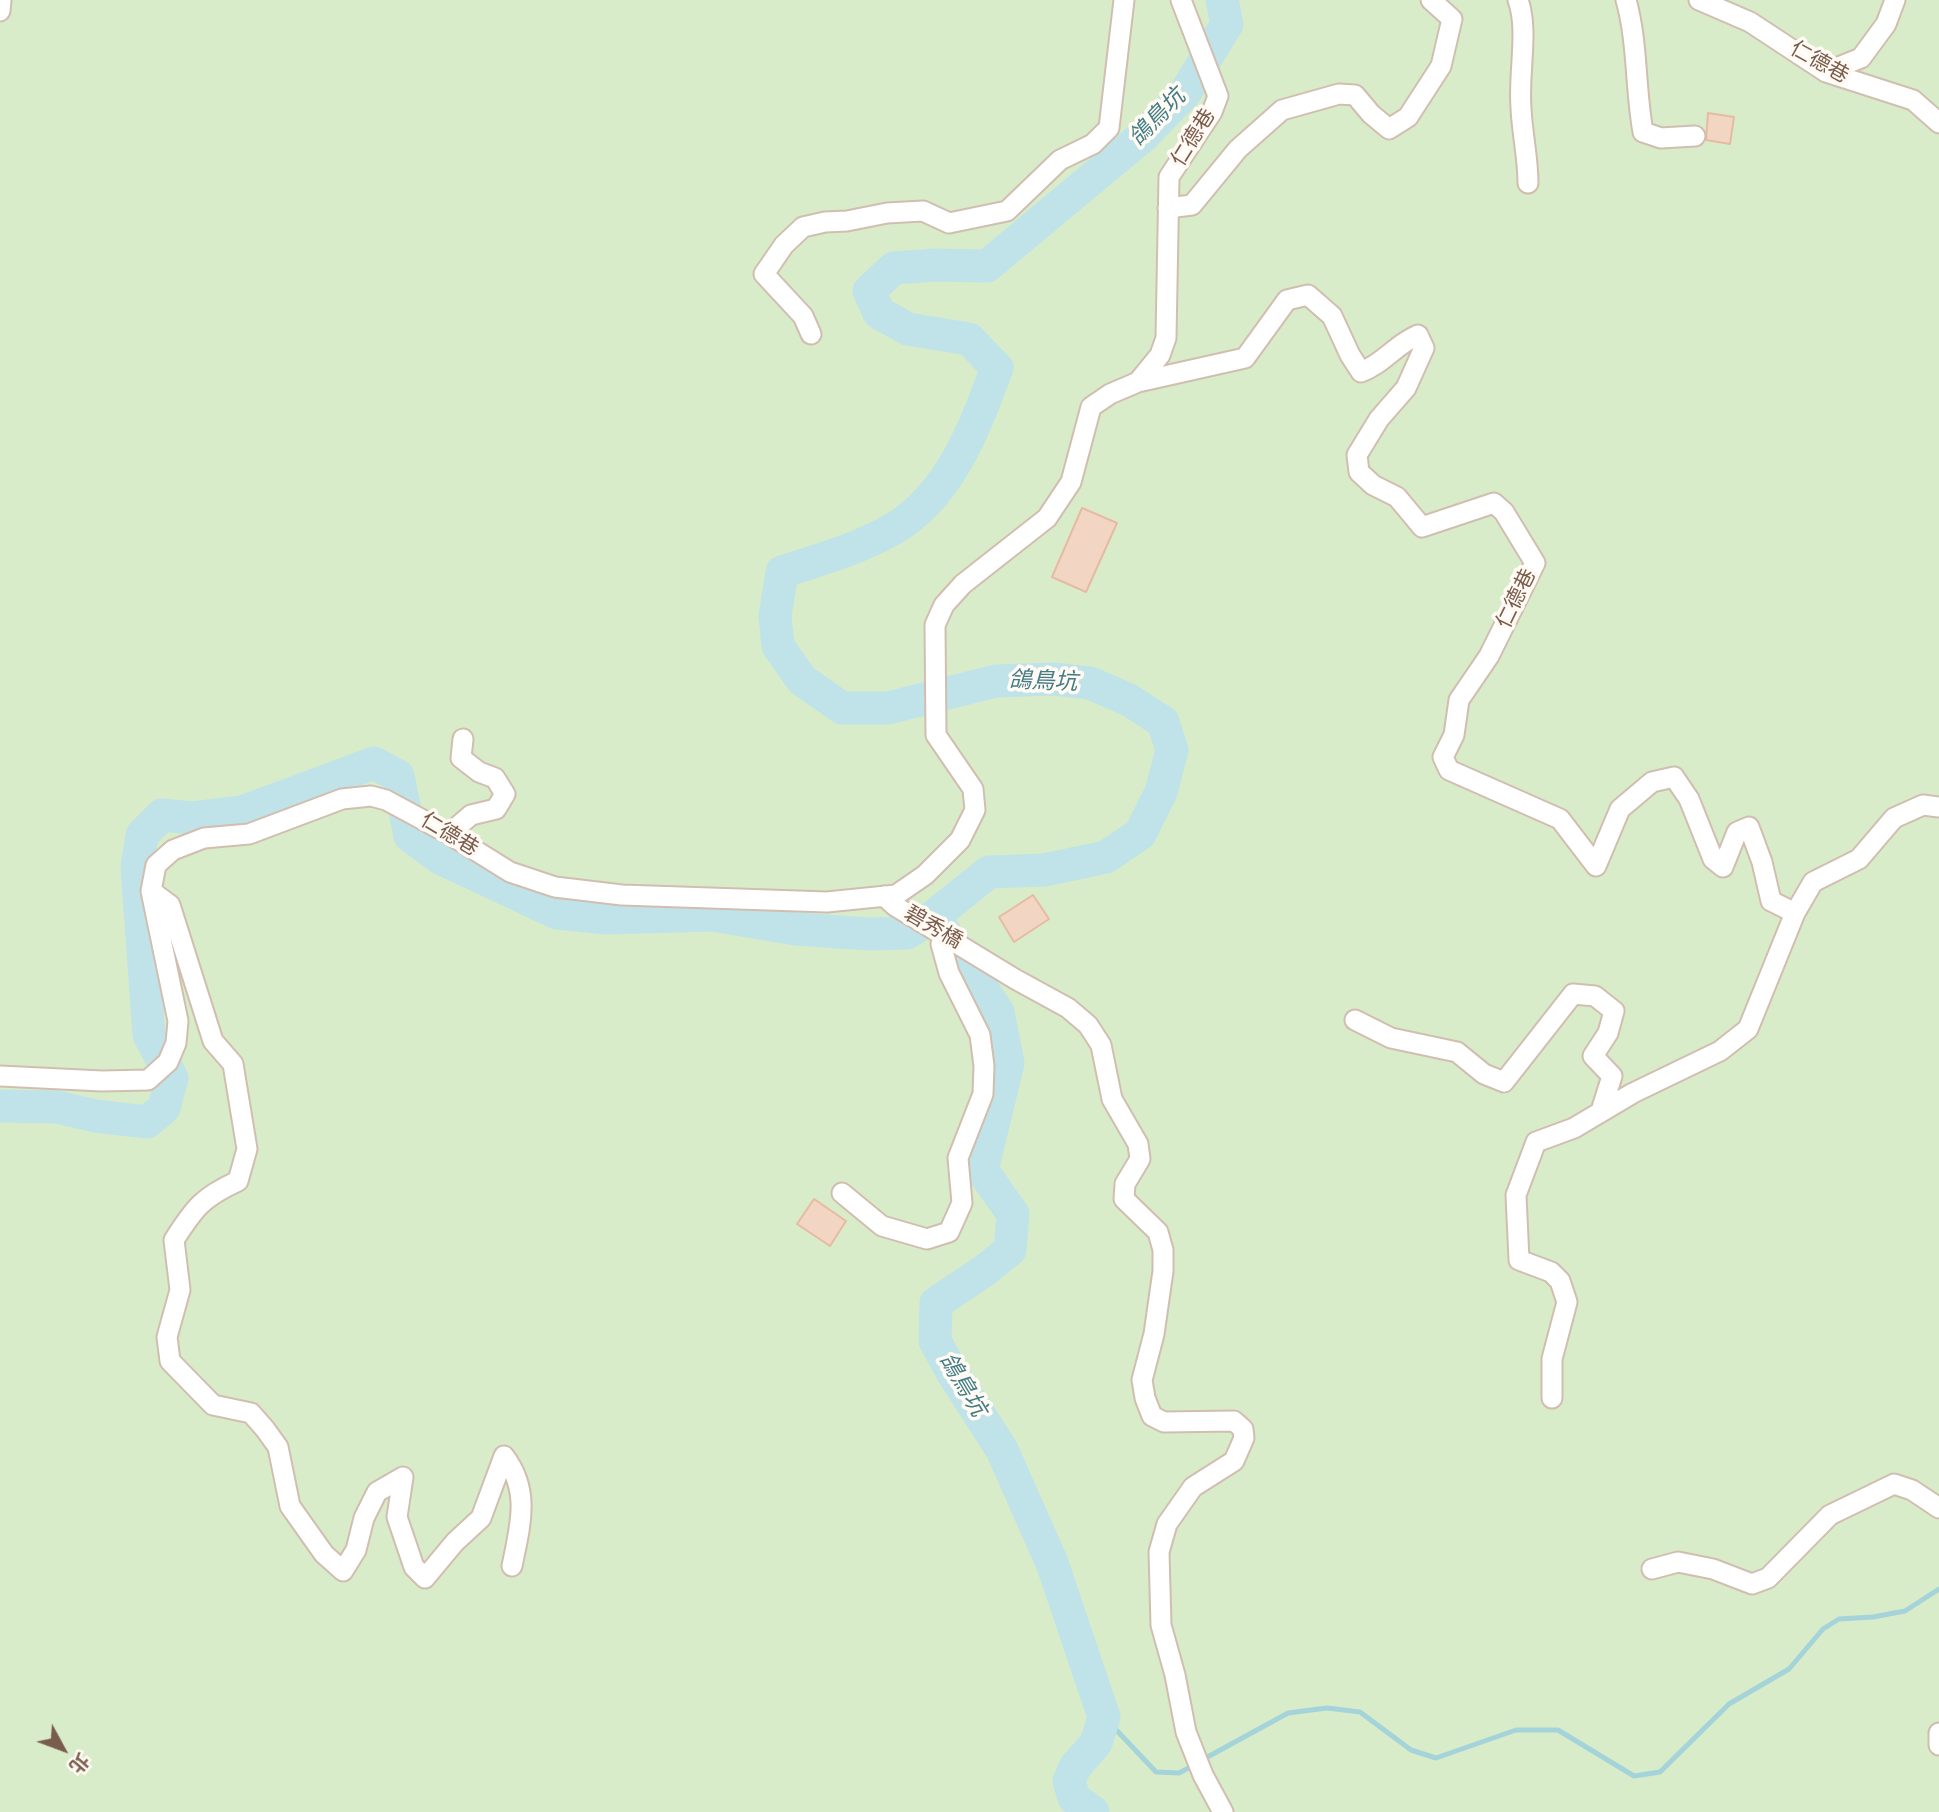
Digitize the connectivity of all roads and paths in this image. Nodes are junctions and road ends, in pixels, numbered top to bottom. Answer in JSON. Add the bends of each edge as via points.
{"nodes":[{"id":1,"x":1,"y":0,"type":"edge"},
{"id":2,"x":1124,"y":0,"type":"edge"},
{"id":3,"x":1181,"y":0,"type":"edge"},
{"id":4,"x":1431,"y":0,"type":"edge"},
{"id":5,"x":1518,"y":0,"type":"edge"},
{"id":6,"x":1626,"y":0,"type":"edge"},
{"id":7,"x":1699,"y":0,"type":"edge"},
{"id":8,"x":1895,"y":0,"type":"edge"},
{"id":9,"x":0,"y":11,"type":"edge"},
{"id":10,"x":1826,"y":72,"type":"junction"},
{"id":11,"x":1939,"y":123,"type":"edge"},
{"id":12,"x":1695,"y":136,"type":"dead end"},
{"id":13,"x":1528,"y":183,"type":"dead end"},
{"id":14,"x":1168,"y":208,"type":"junction"},
{"id":15,"x":811,"y":334,"type":"dead end"},
{"id":16,"x":1138,"y":382,"type":"junction"},
{"id":17,"x":463,"y":739,"type":"dead end"},
{"id":18,"x":1939,"y":807,"type":"edge"},
{"id":19,"x":449,"y":834,"type":"junction"},
{"id":20,"x":152,"y":891,"type":"junction"},
{"id":21,"x":890,"y":901,"type":"junction"},
{"id":22,"x":1795,"y":913,"type":"junction"},
{"id":23,"x":945,"y":936,"type":"junction"},
{"id":24,"x":1355,"y":1020,"type":"dead end"},
{"id":25,"x":0,"y":1076,"type":"edge"},
{"id":26,"x":1601,"y":1111,"type":"junction"},
{"id":27,"x":842,"y":1193,"type":"dead end"},
{"id":28,"x":1552,"y":1398,"type":"dead end"},
{"id":29,"x":1939,"y":1508,"type":"edge"},
{"id":30,"x":512,"y":1566,"type":"dead end"},
{"id":31,"x":1652,"y":1569,"type":"dead end"},
{"id":32,"x":1939,"y":1733,"type":"edge"},
{"id":33,"x":1939,"y":1745,"type":"edge"},
{"id":34,"x":1223,"y":1812,"type":"edge"}],
"edges":[{"from":1,"to":9,"type":"street"},
{"from":2,"to":15,"type":"street","via":[[1109,128],[1093,144],[1060,160],[1007,211],[949,223],[923,211],[825,222],[803,227],[784,245],[764,274],[803,316]]},
{"from":3,"to":14,"type":"street","name":"仁德巷","via":[[1218,96],[1169,177]]},
{"from":4,"to":14,"type":"street","via":[[1452,19],[1441,66],[1408,117],[1389,130],[1354,95],[1339,94],[1282,110],[1238,149],[1192,205]]},
{"from":5,"to":13,"type":"street","via":[[1524,18],[1521,108]]},
{"from":6,"to":12,"type":"street","via":[[1643,132],[1661,138]]},
{"from":7,"to":10,"type":"street","name":"仁德巷","via":[[1750,22]]},
{"from":8,"to":10,"type":"street","via":[[1886,24],[1861,58]]},
{"from":10,"to":11,"type":"street","name":"仁德巷","via":[[1913,100]]},
{"from":14,"to":16,"type":"street","name":"仁德巷","via":[[1166,338],[1160,355]]},
{"from":16,"to":21,"type":"street","name":"仁德巷","via":[[1091,407],[1071,482],[1047,519],[963,584],[944,605],[936,625],[936,735],[973,789],[975,810],[960,840]]},
{"from":16,"to":22,"type":"street","name":"仁德巷","via":[[1245,358],[1287,300],[1299,295],[1308,295],[1332,316],[1361,372],[1418,335],[1424,348],[1406,388],[1357,455],[1359,472],[1397,497],[1422,527],[1494,503],[1535,563],[1489,656],[1459,700],[1454,735],[1443,757],[1449,770],[1560,819],[1596,866],[1620,809],[1653,782],[1674,777],[1689,799],[1713,859],[1723,867],[1737,832],[1749,827],[1771,901]]},
{"from":17,"to":19,"type":"street","via":[[461,758],[495,778],[505,794],[496,808],[471,815]]},
{"from":18,"to":22,"type":"street","via":[[1923,805],[1894,818],[1859,859],[1813,882]]},
{"from":19,"to":20,"type":"street","name":"仁德巷","via":[[386,800],[371,796],[342,799],[249,834],[204,838],[173,850],[156,866]]},
{"from":19,"to":21,"type":"street","name":"仁德巷","via":[[510,872],[555,887],[622,895]]},
{"from":20,"to":25,"type":"street","via":[[178,1021],[168,1062],[148,1080]]},
{"from":20,"to":30,"type":"street","via":[[170,905],[212,1041],[233,1064],[247,1149],[239,1181],[213,1192],[194,1208],[173,1240],[180,1290],[167,1337],[170,1361],[213,1405],[251,1413],[265,1429],[278,1447],[290,1506],[343,1572],[377,1492],[403,1477],[397,1517],[414,1567],[425,1578],[481,1518],[504,1456],[516,1471],[523,1501]]},
{"from":21,"to":23,"type":"street","name":"碧秀橋"},
{"from":22,"to":26,"type":"street","via":[[1748,1029],[1720,1051]]},
{"from":23,"to":27,"type":"street","via":[[942,944],[949,973],[980,1035],[984,1066],[983,1094],[958,1158],[962,1203],[949,1233],[928,1239],[882,1226]]},
{"from":23,"to":34,"type":"street","name":"碧秀橋","via":[[1068,1008],[1088,1024],[1101,1045],[1112,1099],[1138,1144],[1140,1159],[1125,1184],[1124,1199],[1158,1233],[1163,1250],[1154,1334],[1142,1380],[1145,1398],[1152,1416],[1164,1422],[1234,1421],[1243,1429],[1234,1461],[1193,1487],[1167,1524],[1159,1552],[1161,1625],[1186,1732]]},
{"from":24,"to":26,"type":"street","via":[[1391,1038],[1457,1052],[1484,1074],[1504,1082],[1573,994],[1595,996],[1614,1011],[1608,1033],[1593,1056],[1612,1076]]},
{"from":26,"to":28,"type":"street","via":[[1574,1128],[1536,1142],[1516,1195],[1519,1260],[1551,1272],[1560,1280],[1567,1302],[1552,1359]]},
{"from":29,"to":31,"type":"street","via":[[1894,1484],[1830,1515],[1768,1578],[1752,1584],[1678,1562]]},
{"from":32,"to":33,"type":"street"}]}
